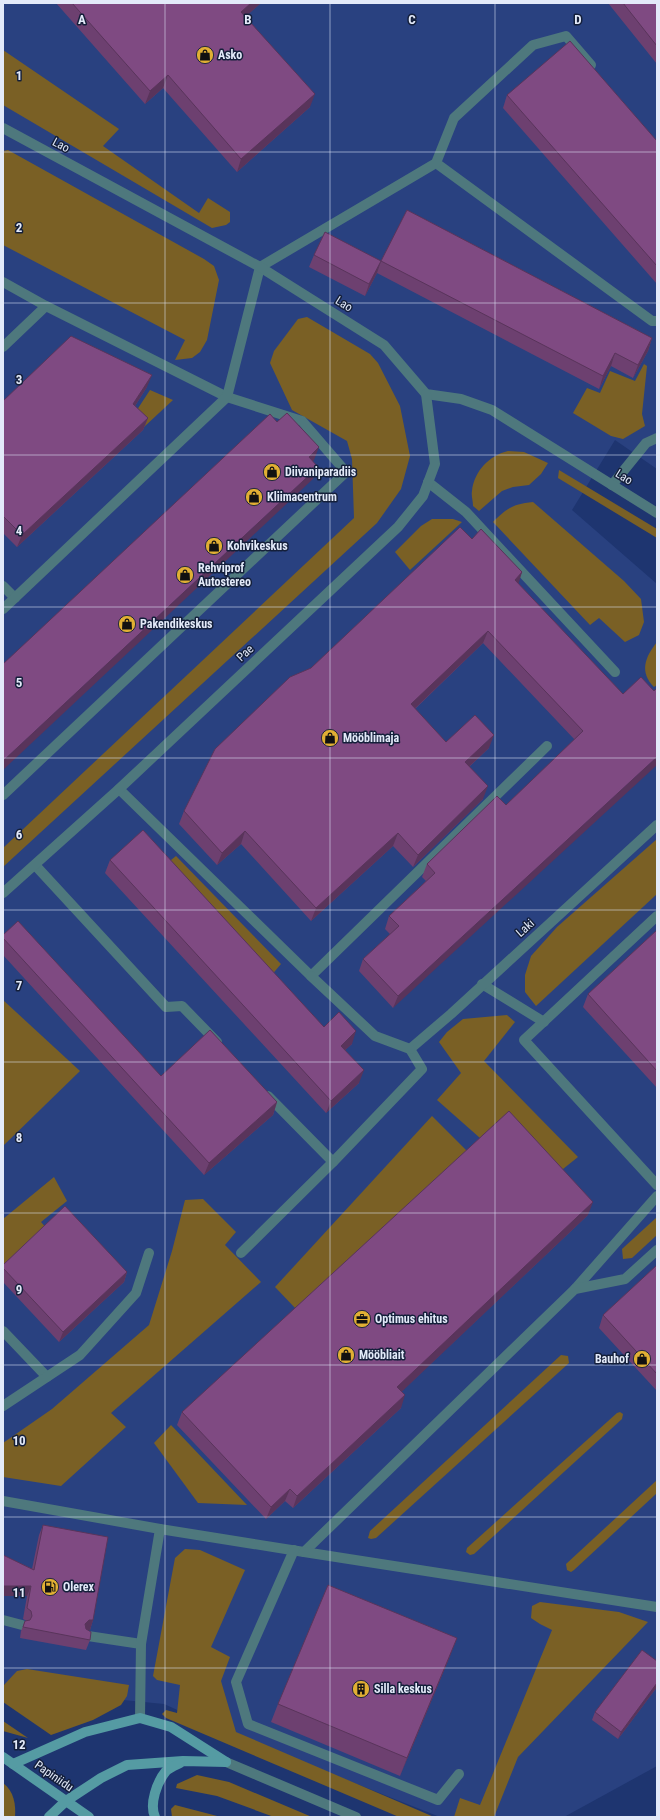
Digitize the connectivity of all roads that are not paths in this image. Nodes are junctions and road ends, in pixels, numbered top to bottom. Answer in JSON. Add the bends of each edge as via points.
{"nodes":[{"id":1,"x":596,"y":71,"type":"edge"},
{"id":2,"x":3,"y":128,"type":"edge"},
{"id":3,"x":436,"y":163,"type":"junction"},
{"id":4,"x":260,"y":267,"type":"junction"},
{"id":5,"x":3,"y":282,"type":"edge"},
{"id":6,"x":46,"y":306,"type":"junction"},
{"id":7,"x":657,"y":321,"type":"edge"},
{"id":8,"x":3,"y":346,"type":"edge"},
{"id":9,"x":426,"y":394,"type":"junction"},
{"id":10,"x":227,"y":397,"type":"junction"},
{"id":11,"x":657,"y":438,"type":"edge"},
{"id":12,"x":428,"y":482,"type":"junction"},
{"id":13,"x":612,"y":485,"type":"junction"},
{"id":14,"x":657,"y":513,"type":"edge"},
{"id":15,"x":3,"y":586,"type":"edge"},
{"id":16,"x":14,"y":598,"type":"junction"},
{"id":17,"x":3,"y":609,"type":"edge"},
{"id":18,"x":615,"y":672,"type":"dead end"},
{"id":19,"x":547,"y":746,"type":"dead end"},
{"id":20,"x":119,"y":789,"type":"junction"},
{"id":21,"x":3,"y":795,"type":"edge"},
{"id":22,"x":657,"y":825,"type":"edge"},
{"id":23,"x":35,"y":865,"type":"junction"},
{"id":24,"x":3,"y":894,"type":"edge"},
{"id":25,"x":657,"y":916,"type":"edge"},
{"id":26,"x":311,"y":976,"type":"junction"},
{"id":27,"x":482,"y":984,"type":"junction"},
{"id":28,"x":544,"y":1022,"type":"junction"},
{"id":29,"x":410,"y":1049,"type":"junction"},
{"id":30,"x":225,"y":1051,"type":"edge"},
{"id":31,"x":263,"y":1091,"type":"edge"},
{"id":32,"x":333,"y":1162,"type":"junction"},
{"id":33,"x":657,"y":1185,"type":"edge"},
{"id":34,"x":657,"y":1196,"type":"edge"},
{"id":35,"x":657,"y":1250,"type":"edge"},
{"id":36,"x":149,"y":1253,"type":"dead end"},
{"id":37,"x":241,"y":1253,"type":"dead end"},
{"id":38,"x":575,"y":1289,"type":"junction"},
{"id":39,"x":3,"y":1332,"type":"edge"},
{"id":40,"x":47,"y":1377,"type":"junction"},
{"id":41,"x":3,"y":1406,"type":"edge"},
{"id":42,"x":3,"y":1501,"type":"edge"},
{"id":43,"x":160,"y":1529,"type":"junction"},
{"id":44,"x":299,"y":1551,"type":"junction"},
{"id":45,"x":657,"y":1607,"type":"edge"},
{"id":46,"x":3,"y":1620,"type":"edge"},
{"id":47,"x":22,"y":1625,"type":"edge"},
{"id":48,"x":88,"y":1636,"type":"edge"},
{"id":49,"x":142,"y":1644,"type":"junction"},
{"id":50,"x":140,"y":1718,"type":"junction"},
{"id":51,"x":3,"y":1757,"type":"edge"},
{"id":52,"x":183,"y":1761,"type":"junction"},
{"id":53,"x":226,"y":1762,"type":"junction"},
{"id":54,"x":13,"y":1764,"type":"junction"},
{"id":55,"x":458,"y":1774,"type":"dead end"},
{"id":56,"x":66,"y":1801,"type":"junction"},
{"id":57,"x":49,"y":1817,"type":"edge"},
{"id":58,"x":89,"y":1817,"type":"edge"},
{"id":59,"x":155,"y":1817,"type":"edge"},
{"id":60,"x":356,"y":1817,"type":"edge"}],
"edges":[{"from":1,"to":3,"type":"street","via":[[566,36],[534,45],[454,118]]},
{"from":2,"to":4,"type":"street","name":"Lao"},
{"from":3,"to":4,"type":"street"},
{"from":3,"to":7,"type":"street","via":[[652,321]]},
{"from":4,"to":9,"type":"street","name":"Lao","via":[[384,345]]},
{"from":4,"to":10,"type":"street"},
{"from":5,"to":6,"type":"street"},
{"from":6,"to":8,"type":"street"},
{"from":6,"to":10,"type":"street"},
{"from":9,"to":12,"type":"street","name":"Pae","via":[[435,464]]},
{"from":9,"to":13,"type":"street","name":"Lao","via":[[461,399],[492,410]]},
{"from":10,"to":16,"type":"street"},
{"from":10,"to":21,"type":"street","via":[[302,421],[346,472]]},
{"from":11,"to":13,"type":"street","via":[[646,443]]},
{"from":12,"to":18,"type":"street","via":[[466,512]]},
{"from":12,"to":20,"type":"street","name":"Pae","via":[[423,496],[398,527]]},
{"from":13,"to":14,"type":"street","name":"Lao"},
{"from":15,"to":16,"type":"street"},
{"from":16,"to":17,"type":"street"},
{"from":19,"to":26,"type":"street"},
{"from":20,"to":23,"type":"street","name":"Pae"},
{"from":20,"to":26,"type":"street"},
{"from":22,"to":27,"type":"street","name":"Laki"},
{"from":23,"to":24,"type":"street","name":"Pae"},
{"from":23,"to":30,"type":"street","via":[[166,1007],[182,1006]]},
{"from":25,"to":28,"type":"street"},
{"from":26,"to":29,"type":"street","via":[[375,1036]]},
{"from":27,"to":28,"type":"street"},
{"from":27,"to":29,"type":"street","name":"Laki","via":[[452,1014]]},
{"from":28,"to":33,"type":"street","via":[[524,1040]]},
{"from":29,"to":32,"type":"street","via":[[422,1069]]},
{"from":31,"to":32,"type":"street"},
{"from":32,"to":37,"type":"street"},
{"from":34,"to":38,"type":"street"},
{"from":35,"to":38,"type":"street","via":[[625,1279]]},
{"from":36,"to":40,"type":"street","via":[[136,1293],[80,1355]]},
{"from":38,"to":44,"type":"street"},
{"from":39,"to":40,"type":"street"},
{"from":40,"to":41,"type":"street"},
{"from":42,"to":43,"type":"street"},
{"from":43,"to":44,"type":"street"},
{"from":43,"to":49,"type":"street"},
{"from":44,"to":45,"type":"street"},
{"from":44,"to":55,"type":"street","via":[[236,1682],[248,1724],[438,1800]]},
{"from":46,"to":47,"type":"street"},
{"from":48,"to":49,"type":"street"},
{"from":49,"to":50,"type":"street"},
{"from":50,"to":53,"type":"main road","via":[[171,1727]]},
{"from":50,"to":54,"type":"main road","via":[[85,1732]]},
{"from":51,"to":54,"type":"main road","name":"Papiniidu"},
{"from":52,"to":53,"type":"main road"},
{"from":52,"to":56,"type":"main road","via":[[127,1765],[101,1778]]},
{"from":52,"to":59,"type":"main road","via":[[166,1771],[153,1795]]},
{"from":53,"to":60,"type":"street"},
{"from":54,"to":56,"type":"main road","name":"Papiniidu"},
{"from":56,"to":57,"type":"main road"},
{"from":56,"to":58,"type":"main road","name":"Papiniidu"}]}
